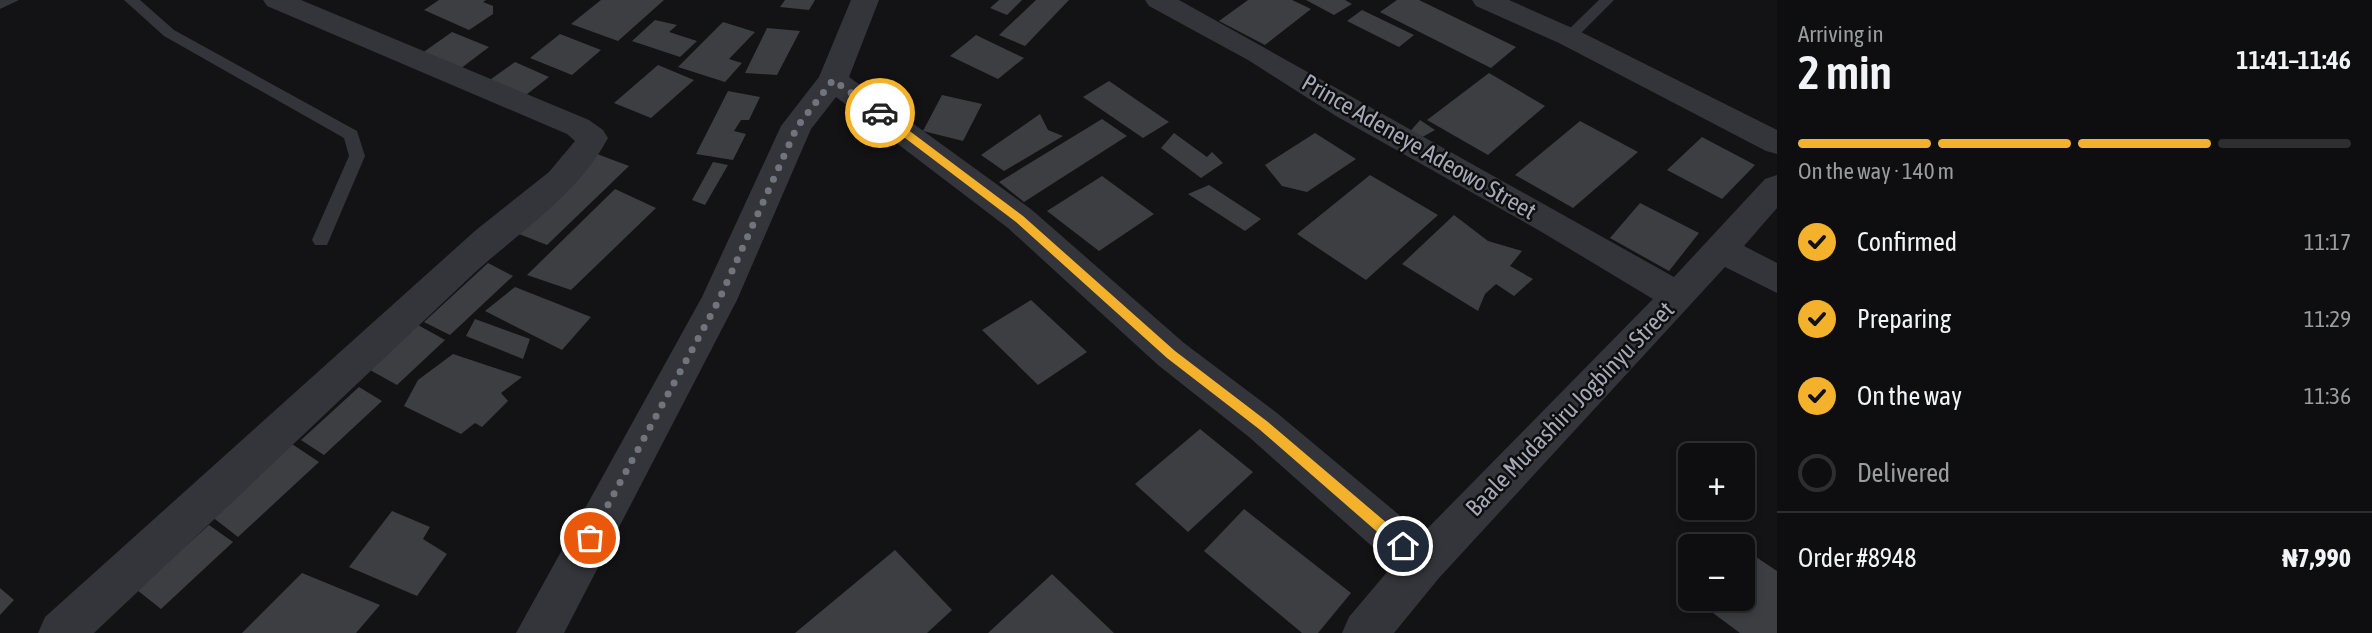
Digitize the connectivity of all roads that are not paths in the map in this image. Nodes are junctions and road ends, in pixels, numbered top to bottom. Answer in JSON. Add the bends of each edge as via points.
{"nodes":[{"id":1,"x":12,"y":0,"type":"edge"},
{"id":2,"x":131,"y":0,"type":"edge"},
{"id":3,"x":277,"y":0,"type":"edge"},
{"id":4,"x":865,"y":0,"type":"edge"},
{"id":5,"x":1159,"y":0,"type":"edge"},
{"id":6,"x":1486,"y":0,"type":"edge"},
{"id":7,"x":1607,"y":0,"type":"edge"},
{"id":8,"x":0,"y":5,"type":"edge"},
{"id":9,"x":1569,"y":37,"type":"junction"},
{"id":10,"x":833,"y":80,"type":"junction"},
{"id":11,"x":1777,"y":143,"type":"edge"},
{"id":12,"x":1777,"y":187,"type":"edge"},
{"id":13,"x":321,"y":240,"type":"dead end"},
{"id":14,"x":1719,"y":248,"type":"junction"},
{"id":15,"x":1777,"y":279,"type":"edge"},
{"id":16,"x":1678,"y":296,"type":"junction"},
{"id":17,"x":1423,"y":563,"type":"junction"},
{"id":18,"x":61,"y":633,"type":"edge"},
{"id":19,"x":539,"y":633,"type":"edge"},
{"id":20,"x":1365,"y":633,"type":"edge"}],
"edges":[{"from":1,"to":8,"type":"lane"},
{"from":2,"to":13,"type":"lane","via":[[169,33],[351,135],[357,156]]},
{"from":3,"to":18,"type":"street","via":[[578,127],[592,138],[558,181],[488,239]]},
{"from":4,"to":10,"type":"street"},
{"from":5,"to":16,"type":"street","name":"Prince Adeneye Adeowo Street"},
{"from":6,"to":9,"type":"street"},
{"from":7,"to":9,"type":"lane"},
{"from":9,"to":11,"type":"street"},
{"from":10,"to":17,"type":"street","via":[[1020,219],[1171,355],[1263,425]]},
{"from":10,"to":19,"type":"street","via":[[797,127],[719,300]]},
{"from":12,"to":14,"type":"street","name":"Baale Mudashiru Jogbinyu Street"},
{"from":14,"to":15,"type":"street"},
{"from":14,"to":16,"type":"street","name":"Baale Mudashiru Jogbinyu Street"},
{"from":16,"to":17,"type":"street","name":"Baale Mudashiru Jogbinyu Street"},
{"from":17,"to":20,"type":"street","name":"Baale Mudashiru Jogbinyu Street"}]}
